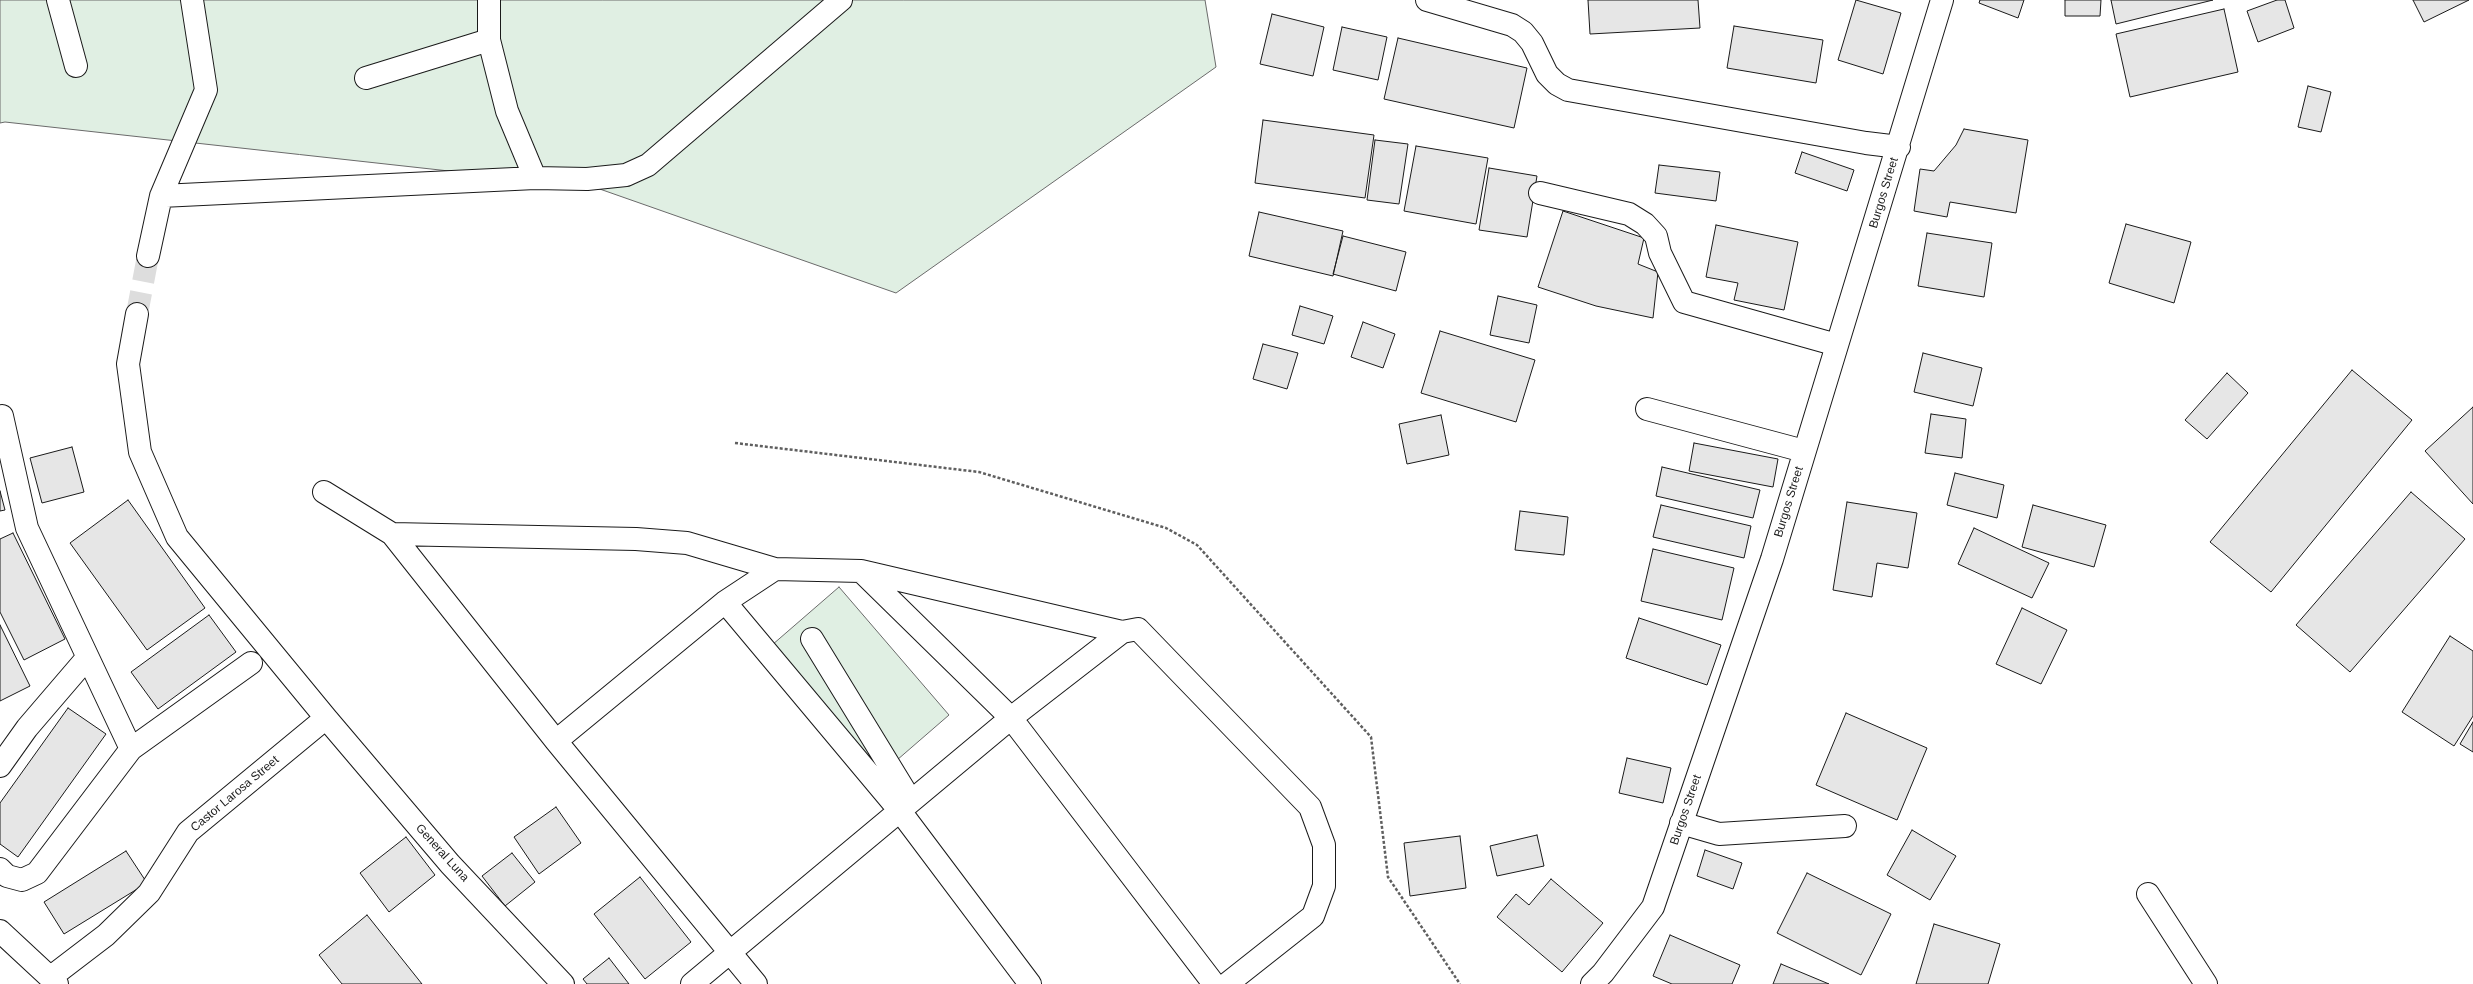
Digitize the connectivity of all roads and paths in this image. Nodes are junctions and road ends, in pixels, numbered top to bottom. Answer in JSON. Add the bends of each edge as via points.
{"nodes":[{"id":1,"x":58,"y":0,"type":"edge"},
{"id":2,"x":192,"y":0,"type":"edge"},
{"id":3,"x":489,"y":0,"type":"edge"},
{"id":4,"x":841,"y":0,"type":"edge"},
{"id":5,"x":1427,"y":0,"type":"edge"},
{"id":6,"x":1942,"y":0,"type":"edge"},
{"id":7,"x":489,"y":40,"type":"junction"},
{"id":8,"x":76,"y":66,"type":"dead end"},
{"id":9,"x":366,"y":78,"type":"dead end"},
{"id":10,"x":1899,"y":147,"type":"junction"},
{"id":11,"x":535,"y":178,"type":"junction"},
{"id":12,"x":1540,"y":193,"type":"dead end"},
{"id":13,"x":160,"y":196,"type":"junction"},
{"id":14,"x":148,"y":256,"type":"tunnel mouth"},
{"id":15,"x":137,"y":314,"type":"tunnel mouth"},
{"id":16,"x":1837,"y":345,"type":"junction"},
{"id":17,"x":1647,"y":409,"type":"dead end"},
{"id":18,"x":2,"y":416,"type":"dead end"},
{"id":19,"x":1804,"y":451,"type":"junction"},
{"id":20,"x":324,"y":492,"type":"dead end"},
{"id":21,"x":392,"y":534,"type":"junction"},
{"id":22,"x":775,"y":569,"type":"junction"},
{"id":23,"x":861,"y":571,"type":"junction"},
{"id":24,"x":725,"y":602,"type":"junction"},
{"id":25,"x":1122,"y":632,"type":"junction"},
{"id":26,"x":812,"y":639,"type":"dead end"},
{"id":27,"x":87,"y":658,"type":"junction"},
{"id":28,"x":251,"y":662,"type":"dead end"},
{"id":29,"x":326,"y":718,"type":"junction"},
{"id":30,"x":1011,"y":718,"type":"junction"},
{"id":31,"x":556,"y":741,"type":"junction"},
{"id":32,"x":131,"y":749,"type":"junction"},
{"id":33,"x":0,"y":766,"type":"edge"},
{"id":34,"x":905,"y":806,"type":"junction"},
{"id":35,"x":1681,"y":823,"type":"junction"},
{"id":36,"x":1845,"y":826,"type":"dead end"},
{"id":37,"x":0,"y":869,"type":"edge"},
{"id":38,"x":2148,"y":894,"type":"dead end"},
{"id":39,"x":0,"y":931,"type":"edge"},
{"id":40,"x":730,"y":952,"type":"junction"},
{"id":41,"x":54,"y":980,"type":"edge"},
{"id":42,"x":563,"y":984,"type":"edge"},
{"id":43,"x":692,"y":984,"type":"edge"},
{"id":44,"x":756,"y":984,"type":"edge"},
{"id":45,"x":1030,"y":984,"type":"edge"},
{"id":46,"x":1214,"y":984,"type":"edge"},
{"id":47,"x":1227,"y":984,"type":"edge"},
{"id":48,"x":1592,"y":984,"type":"edge"},
{"id":49,"x":2206,"y":984,"type":"edge"}],
"edges":[{"from":1,"to":8,"type":"street"},
{"from":2,"to":13,"type":"street","via":[[206,90]]},
{"from":3,"to":7,"type":"street"},
{"from":4,"to":11,"type":"street","via":[[648,165],[626,175],[587,179]]},
{"from":5,"to":10,"type":"street","via":[[1512,25],[1523,32],[1532,43],[1547,74],[1568,90]]},
{"from":6,"to":10,"type":"street","name":"Burgos Street"},
{"from":7,"to":9,"type":"street"},
{"from":7,"to":11,"type":"street","via":[[507,111]]},
{"from":10,"to":16,"type":"street","name":"Burgos Street"},
{"from":11,"to":13,"type":"street"},
{"from":12,"to":16,"type":"street","via":[[1629,214],[1645,224],[1656,236],[1660,253],[1684,302]]},
{"from":13,"to":14,"type":"street"},
{"from":15,"to":29,"type":"street","name":"General Luna","via":[[128,364],[140,452],[177,537]]},
{"from":16,"to":19,"type":"street","name":"Burgos Street"},
{"from":17,"to":19,"type":"street"},
{"from":18,"to":27,"type":"street","via":[[27,528]]},
{"from":19,"to":35,"type":"street","name":"Burgos Street","via":[[1769,566]]},
{"from":20,"to":21,"type":"street"},
{"from":21,"to":22,"type":"street","via":[[628,539],[687,544]]},
{"from":21,"to":31,"type":"street"},
{"from":22,"to":23,"type":"street"},
{"from":22,"to":24,"type":"street"},
{"from":23,"to":25,"type":"street"},
{"from":23,"to":30,"type":"street"},
{"from":24,"to":31,"type":"street"},
{"from":24,"to":34,"type":"street"},
{"from":25,"to":30,"type":"street"},
{"from":25,"to":47,"type":"street","via":[[1138,629],[1144,632],[1310,807],[1324,845],[1324,886],[1313,916]]},
{"from":26,"to":34,"type":"street"},
{"from":27,"to":32,"type":"street"},
{"from":27,"to":33,"type":"street","via":[[27,728]]},
{"from":28,"to":32,"type":"street"},
{"from":29,"to":41,"type":"street","name":"Castor Larosa Street","via":[[188,832],[149,894]]},
{"from":29,"to":42,"type":"street","name":"General Luna","via":[[450,864]]},
{"from":30,"to":34,"type":"street"},
{"from":30,"to":46,"type":"street"},
{"from":31,"to":40,"type":"street"},
{"from":32,"to":37,"type":"street","via":[[37,873],[22,880],[7,876]]},
{"from":34,"to":40,"type":"street"},
{"from":34,"to":45,"type":"street"},
{"from":35,"to":36,"type":"street","via":[[1719,834]]},
{"from":35,"to":48,"type":"street","name":"Burgos Street","via":[[1653,907]]},
{"from":38,"to":49,"type":"street"},
{"from":39,"to":41,"type":"street"},
{"from":40,"to":43,"type":"street"},
{"from":40,"to":44,"type":"street"}]}
